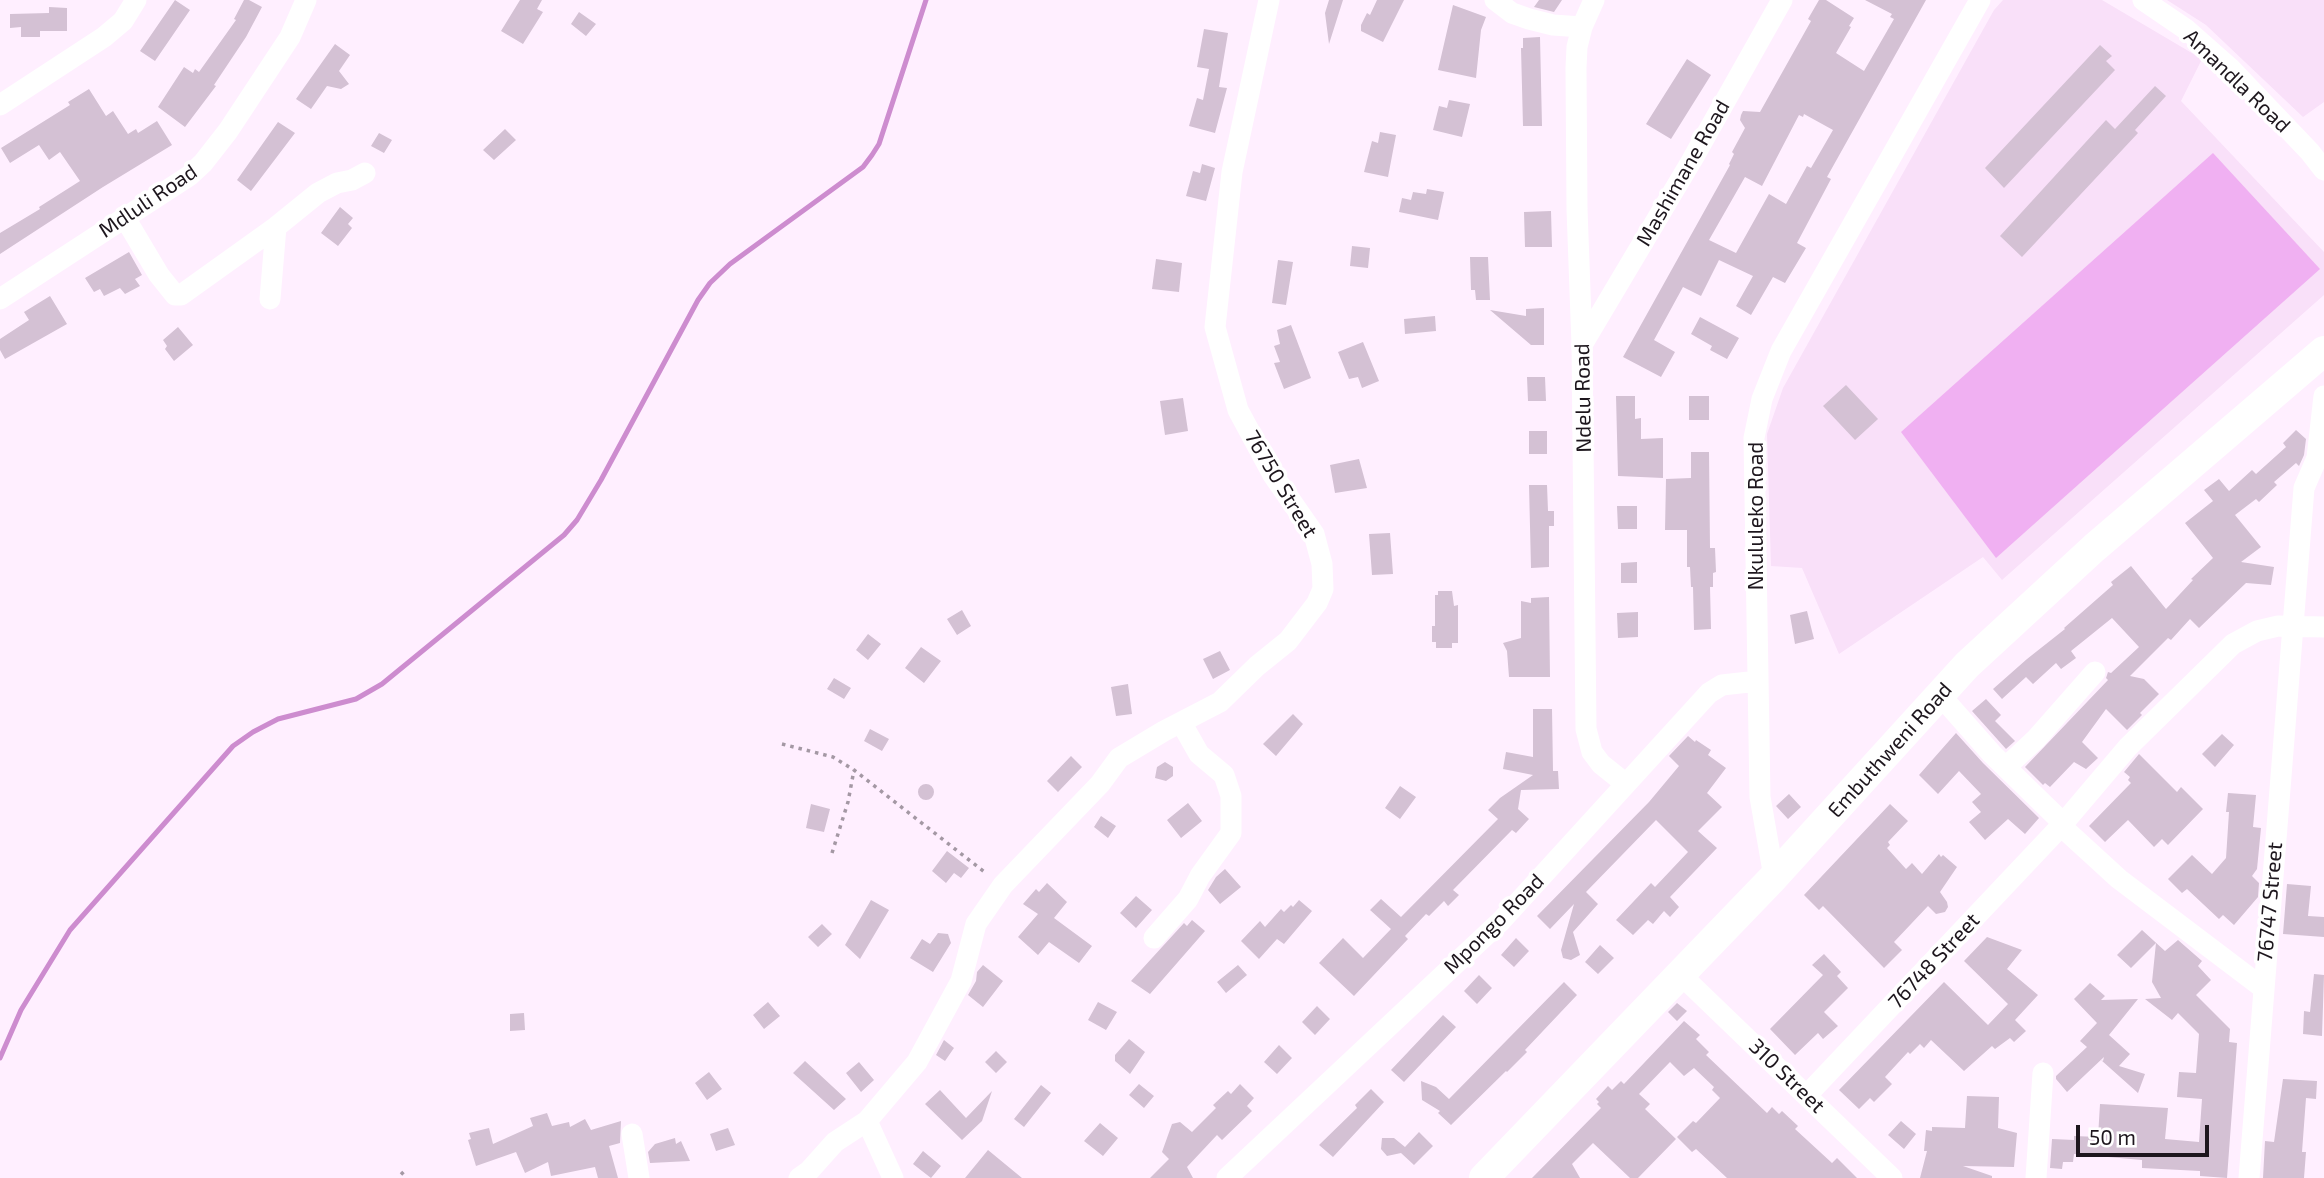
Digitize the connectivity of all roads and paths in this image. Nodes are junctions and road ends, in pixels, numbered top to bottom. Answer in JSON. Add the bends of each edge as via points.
{"nodes":[{"id":1,"x":136,"y":0,"type":"edge"},
{"id":2,"x":306,"y":0,"type":"edge"},
{"id":3,"x":1269,"y":0,"type":"edge"},
{"id":4,"x":1494,"y":0,"type":"edge"},
{"id":5,"x":1594,"y":0,"type":"edge"},
{"id":6,"x":1782,"y":0,"type":"edge"},
{"id":7,"x":1980,"y":0,"type":"edge"},
{"id":8,"x":2143,"y":0,"type":"edge"},
{"id":9,"x":1582,"y":27,"type":"junction"},
{"id":10,"x":0,"y":105,"type":"edge"},
{"id":11,"x":2317,"y":146,"type":"edge"},
{"id":12,"x":2324,"y":170,"type":"edge"},
{"id":13,"x":366,"y":173,"type":"dead end"},
{"id":14,"x":125,"y":218,"type":"junction"},
{"id":15,"x":276,"y":227,"type":"junction"},
{"id":16,"x":0,"y":299,"type":"edge"},
{"id":17,"x":270,"y":299,"type":"dead end"},
{"id":18,"x":1582,"y":345,"type":"junction"},
{"id":19,"x":2323,"y":355,"type":"edge"},
{"id":20,"x":2324,"y":396,"type":"edge"},
{"id":21,"x":2293,"y":625,"type":"junction"},
{"id":22,"x":2324,"y":627,"type":"edge"},
{"id":23,"x":2095,"y":673,"type":"dead end"},
{"id":24,"x":1758,"y":681,"type":"junction"},
{"id":25,"x":1940,"y":695,"type":"junction"},
{"id":26,"x":1182,"y":723,"type":"junction"},
{"id":27,"x":782,"y":744,"type":"dead end"},
{"id":28,"x":2006,"y":767,"type":"junction"},
{"id":29,"x":854,"y":770,"type":"junction"},
{"id":30,"x":1626,"y":784,"type":"junction"},
{"id":31,"x":2062,"y":825,"type":"junction"},
{"id":32,"x":832,"y":853,"type":"dead end"},
{"id":33,"x":1774,"y":877,"type":"junction"},
{"id":34,"x":1003,"y":886,"type":"junction"},
{"id":35,"x":1154,"y":938,"type":"dead end"},
{"id":36,"x":1681,"y":975,"type":"junction"},
{"id":37,"x":2263,"y":988,"type":"junction"},
{"id":38,"x":2043,"y":1073,"type":"dead end"},
{"id":39,"x":1807,"y":1095,"type":"junction"},
{"id":40,"x":867,"y":1121,"type":"junction"},
{"id":41,"x":632,"y":1134,"type":"dead end"},
{"id":42,"x":401,"y":1172,"type":"dead end"},
{"id":43,"x":407,"y":1178,"type":"edge"},
{"id":44,"x":639,"y":1178,"type":"edge"},
{"id":45,"x":799,"y":1178,"type":"edge"},
{"id":46,"x":892,"y":1178,"type":"edge"},
{"id":47,"x":1227,"y":1178,"type":"edge"},
{"id":48,"x":1485,"y":1178,"type":"edge"},
{"id":49,"x":1892,"y":1178,"type":"edge"},
{"id":50,"x":2036,"y":1178,"type":"edge"},
{"id":51,"x":2249,"y":1178,"type":"edge"}],
"edges":[{"from":1,"to":10,"type":"street","via":[[123,21],[104,37]]},
{"from":2,"to":14,"type":"street","name":"Mdluli Road","via":[[290,37],[215,150],[189,176]]},
{"from":3,"to":26,"type":"street","name":"76750 Street","via":[[1232,172],[1214,327],[1238,410],[1273,475],[1314,534],[1323,589],[1288,641],[1220,702]]},
{"from":4,"to":9,"type":"street","via":[[1529,19]]},
{"from":5,"to":9,"type":"street","name":"Ndelu Road"},
{"from":6,"to":18,"type":"street","name":"Mashimane Road"},
{"from":7,"to":24,"type":"street","name":"Nkululeko Road","via":[[1781,351],[1762,399],[1754,438]]},
{"from":8,"to":11,"type":"street","name":"Amandla Road","via":[[2186,30]]},
{"from":9,"to":18,"type":"street","name":"Ndelu Road","via":[[1576,68]]},
{"from":11,"to":12,"type":"street","name":"Amandla Road"},
{"from":13,"to":15,"type":"street","via":[[318,193]]},
{"from":14,"to":15,"type":"street","via":[[175,295]]},
{"from":14,"to":16,"type":"street","name":"Mdluli Road"},
{"from":15,"to":17,"type":"street"},
{"from":18,"to":30,"type":"street","name":"Ndelu Road","via":[[1586,729],[1592,752]]},
{"from":19,"to":25,"type":"street","name":"Embuthweni Road","via":[[2094,548]]},
{"from":20,"to":21,"type":"street","name":"76747 Street","via":[[2317,458],[2304,488]]},
{"from":21,"to":22,"type":"street"},
{"from":21,"to":31,"type":"street","name":"76748 Street","via":[[2257,631],[2233,644],[2128,747]]},
{"from":21,"to":37,"type":"street","name":"76747 Street"},
{"from":23,"to":28,"type":"street"},
{"from":24,"to":30,"type":"street","name":"Mpongo Road","via":[[1722,685],[1709,693]]},
{"from":24,"to":33,"type":"street","name":"Nkululeko Road","via":[[1760,797]]},
{"from":25,"to":28,"type":"street"},
{"from":25,"to":33,"type":"street","name":"Embuthweni Road"},
{"from":26,"to":34,"type":"street","name":"76750 Street","via":[[1119,758]]},
{"from":26,"to":35,"type":"street","via":[[1199,754],[1224,775],[1231,796],[1231,833],[1188,899]]},
{"from":27,"to":29,"type":"path","via":[[832,757]]},
{"from":28,"to":31,"type":"street"},
{"from":29,"to":32,"type":"path"},
{"from":29,"to":34,"type":"path"},
{"from":30,"to":47,"type":"street","name":"Mpongo Road","via":[[1502,921]]},
{"from":31,"to":37,"type":"street","via":[[2119,879]]},
{"from":31,"to":39,"type":"street","name":"76748 Street"},
{"from":33,"to":36,"type":"street","name":"Embuthweni Road"},
{"from":34,"to":40,"type":"street","name":"76750 Street","via":[[976,924],[961,981],[917,1062]]},
{"from":36,"to":39,"type":"street","name":"310 Street"},
{"from":36,"to":48,"type":"street","name":"Embuthweni Road"},
{"from":37,"to":51,"type":"street","name":"76747 Street"},
{"from":38,"to":50,"type":"street"},
{"from":39,"to":49,"type":"street","name":"310 Street"},
{"from":40,"to":45,"type":"street","name":"76750 Street","via":[[835,1142]]},
{"from":40,"to":46,"type":"street"},
{"from":41,"to":44,"type":"street"},
{"from":42,"to":43,"type":"path"}]}
